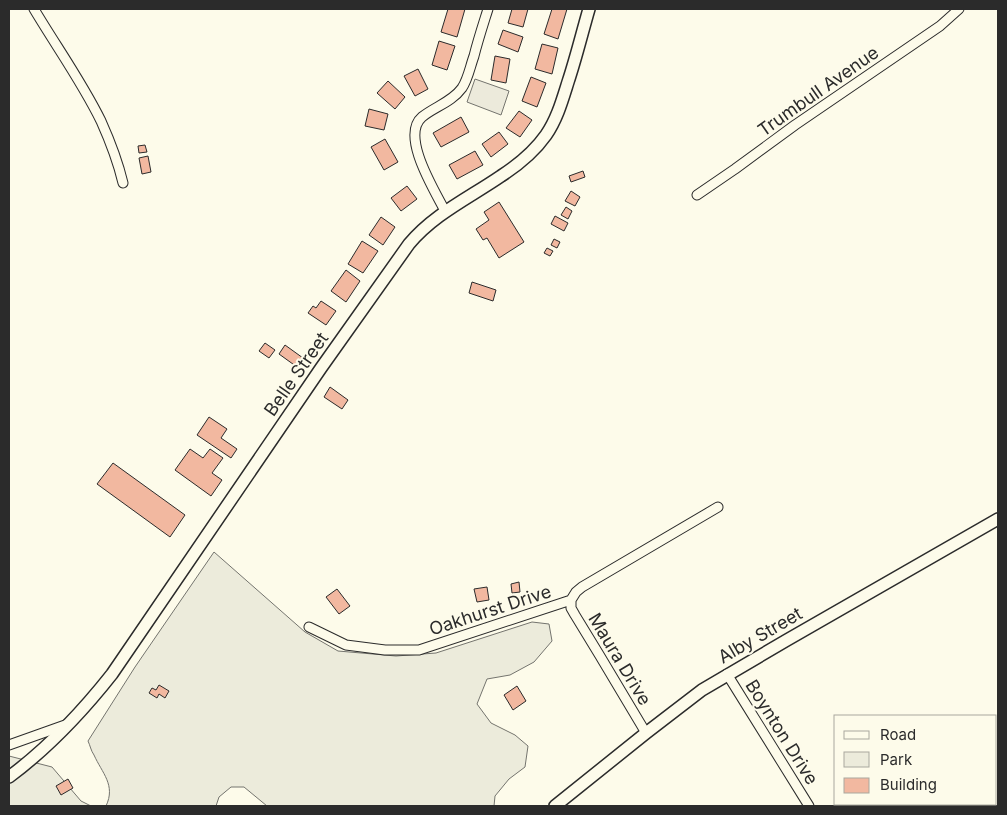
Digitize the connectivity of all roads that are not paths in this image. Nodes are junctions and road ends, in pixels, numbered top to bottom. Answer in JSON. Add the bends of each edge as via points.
{"nodes":[{"id":1,"x":34,"y":9,"type":"edge"},
{"id":2,"x":488,"y":9,"type":"edge"},
{"id":3,"x":589,"y":9,"type":"edge"},
{"id":4,"x":957,"y":10,"type":"edge"},
{"id":5,"x":123,"y":183,"type":"dead end"},
{"id":6,"x":697,"y":195,"type":"dead end"},
{"id":7,"x":445,"y":211,"type":"junction"},
{"id":8,"x":718,"y":508,"type":"dead end"},
{"id":9,"x":998,"y":519,"type":"edge"},
{"id":10,"x":571,"y":600,"type":"junction"},
{"id":11,"x":309,"y":627,"type":"dead end"},
{"id":12,"x":727,"y":674,"type":"junction"},
{"id":13,"x":69,"y":724,"type":"junction"},
{"id":14,"x":646,"y":733,"type":"junction"},
{"id":15,"x":9,"y":745,"type":"edge"},
{"id":16,"x":9,"y":777,"type":"edge"},
{"id":17,"x":555,"y":806,"type":"edge"},
{"id":18,"x":810,"y":806,"type":"edge"}],
"edges":[{"from":1,"to":5,"type":"street","via":[[102,122]]},
{"from":2,"to":7,"type":"street","via":[[461,89],[420,118],[415,129],[418,153]]},
{"from":3,"to":7,"type":"street","name":"Belle Street","via":[[561,105],[546,134],[528,156]]},
{"from":4,"to":6,"type":"street","name":"Trumbull Avenue","via":[[940,26]]},
{"from":7,"to":13,"type":"street","name":"Belle Street","via":[[421,231],[399,257],[112,674]]},
{"from":8,"to":10,"type":"street","name":"Oakhurst Drive","via":[[582,587]]},
{"from":9,"to":12,"type":"street","name":"Alby Street"},
{"from":10,"to":11,"type":"street","name":"Oakhurst Drive","via":[[419,650],[346,645]]},
{"from":10,"to":14,"type":"street","name":"Maura Drive","via":[[571,608]]},
{"from":12,"to":14,"type":"street","name":"Alby Street"},
{"from":12,"to":18,"type":"street","name":"Boynton Drive"},
{"from":13,"to":15,"type":"street","name":"Belle Street"},
{"from":13,"to":16,"type":"street"},
{"from":14,"to":17,"type":"street","name":"Alby Street"}]}
